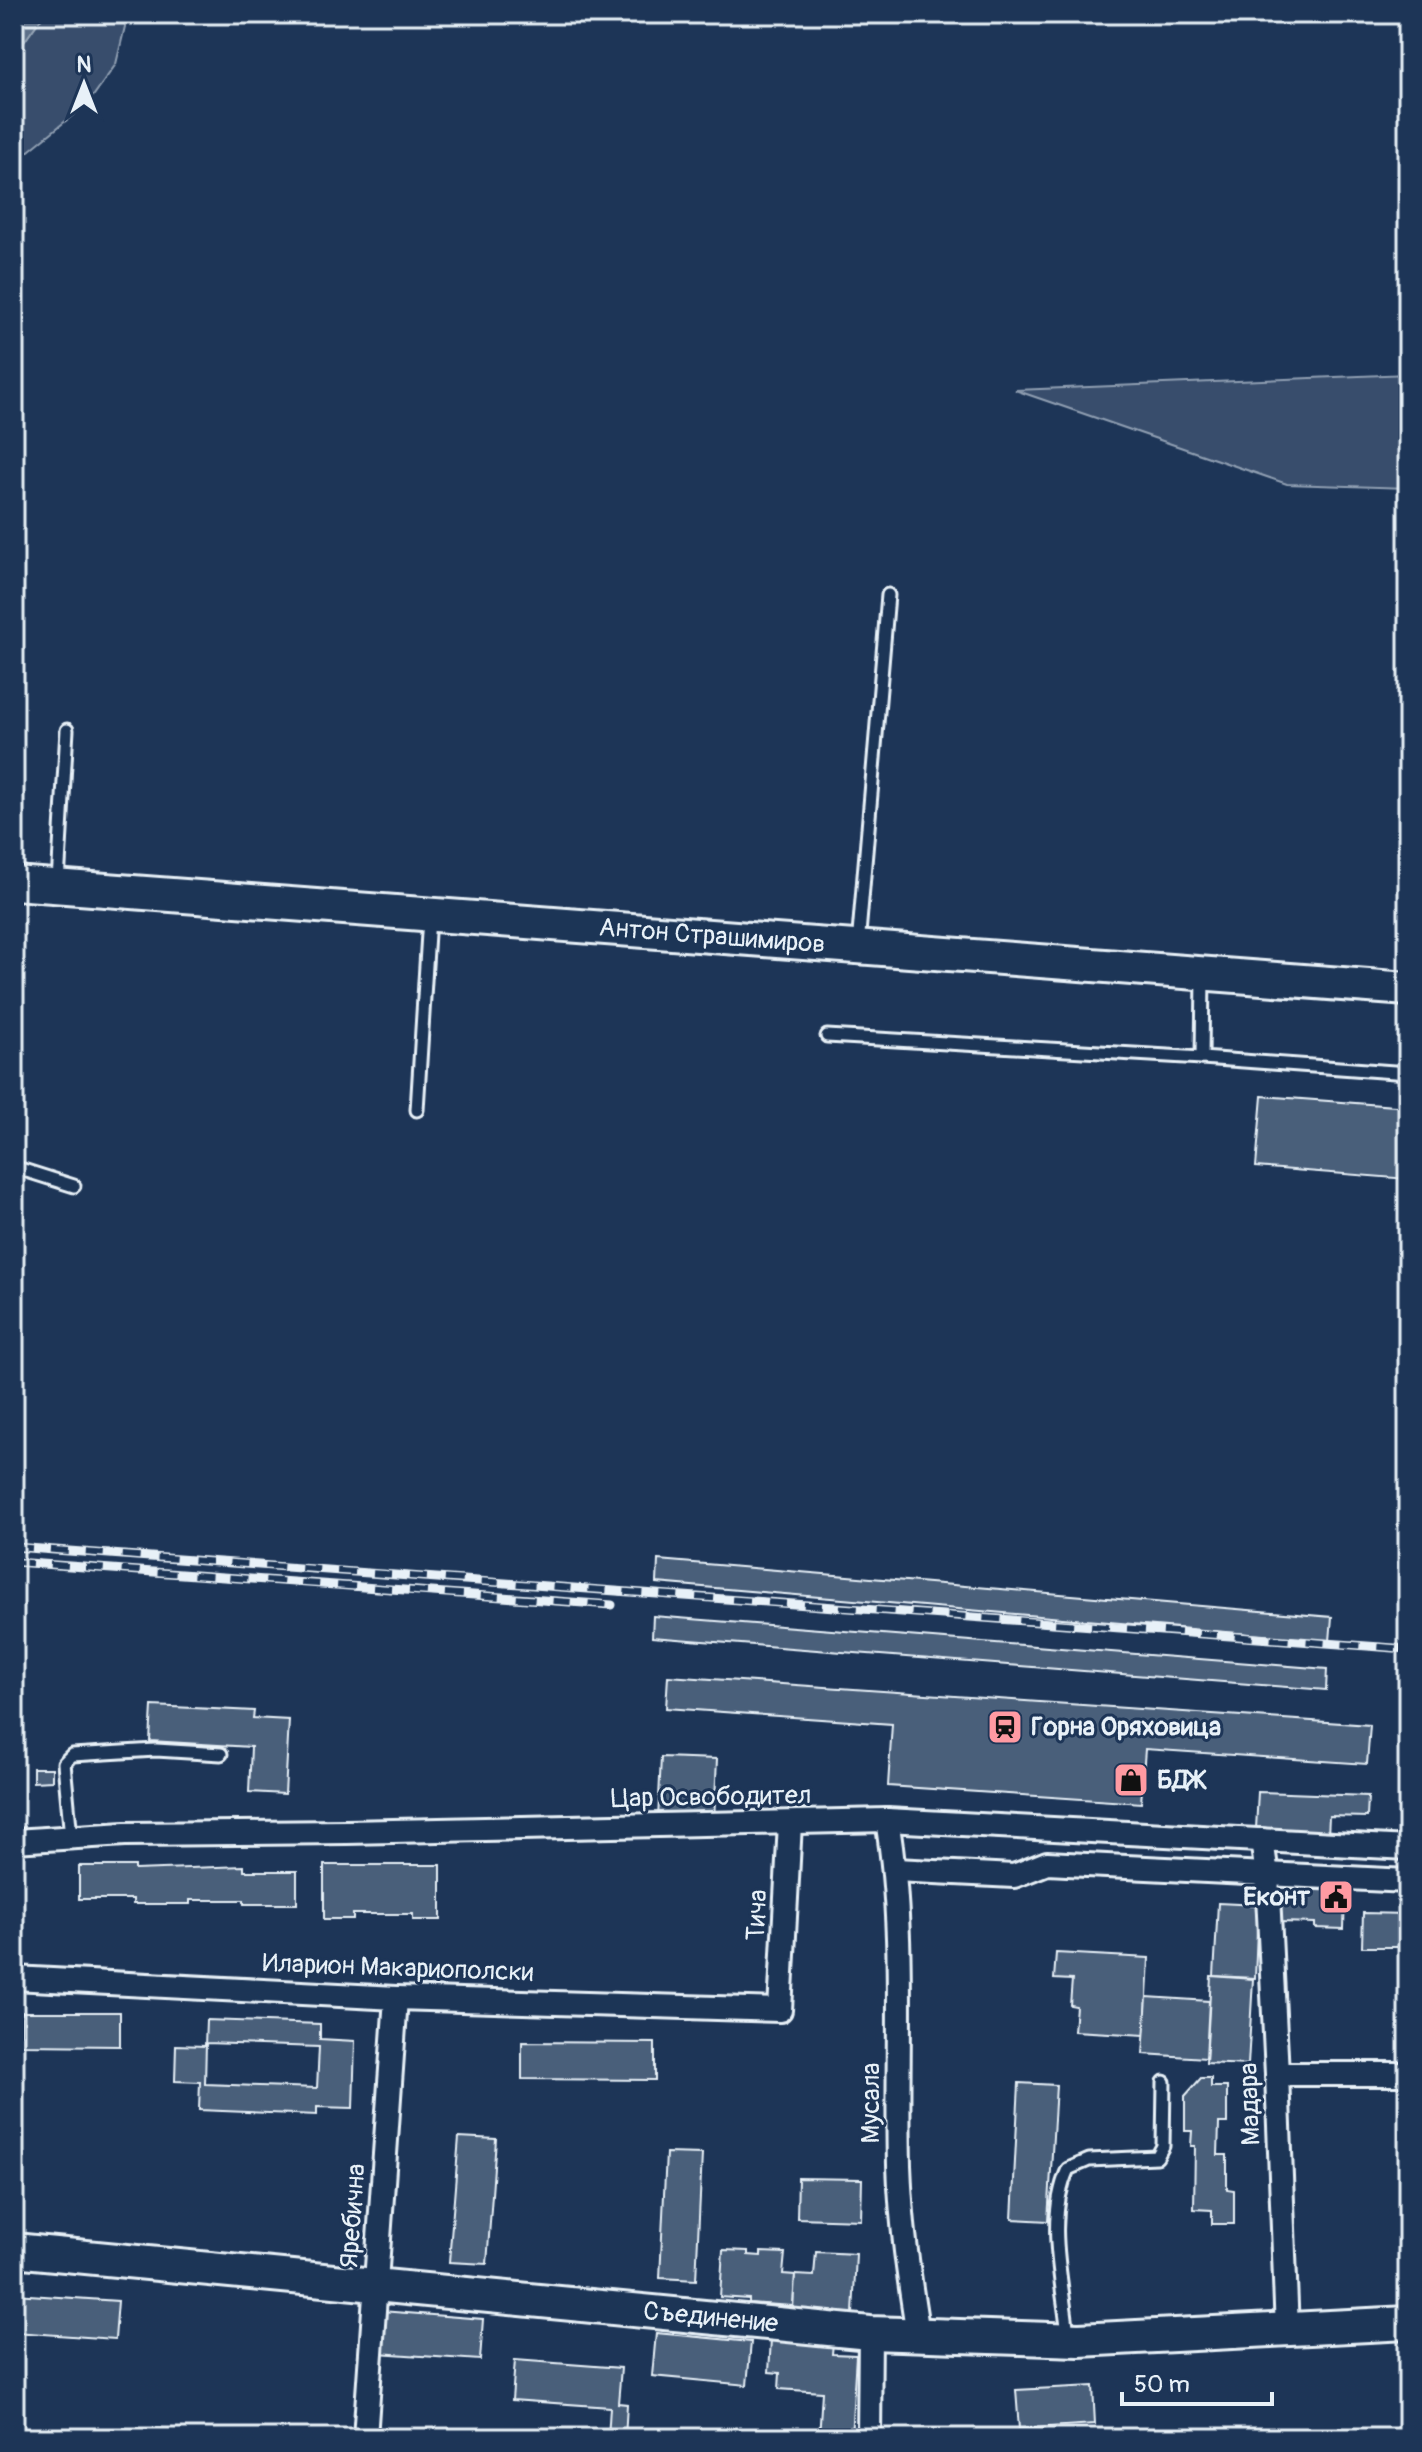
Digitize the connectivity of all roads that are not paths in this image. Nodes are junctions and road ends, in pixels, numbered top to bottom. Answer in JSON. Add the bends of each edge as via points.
{"nodes":[{"id":1,"x":888,"y":595,"type":"dead end"},
{"id":2,"x":67,"y":730,"type":"dead end"},
{"id":3,"x":14,"y":883,"type":"edge"},
{"id":4,"x":57,"y":887,"type":"junction"},
{"id":5,"x":429,"y":916,"type":"junction"},
{"id":6,"x":858,"y":946,"type":"junction"},
{"id":7,"x":1203,"y":974,"type":"junction"},
{"id":8,"x":1408,"y":989,"type":"edge"},
{"id":9,"x":827,"y":1036,"type":"dead end"},
{"id":10,"x":1202,"y":1058,"type":"junction"},
{"id":11,"x":1408,"y":1073,"type":"edge"},
{"id":12,"x":417,"y":1110,"type":"dead end"},
{"id":13,"x":14,"y":1167,"type":"edge"},
{"id":14,"x":74,"y":1186,"type":"dead end"},
{"id":15,"x":221,"y":1754,"type":"dead end"},
{"id":16,"x":887,"y":1820,"type":"junction"},
{"id":17,"x":790,"y":1823,"type":"junction"},
{"id":18,"x":1049,"y":1827,"type":"junction"},
{"id":19,"x":71,"y":1837,"type":"junction"},
{"id":20,"x":1262,"y":1840,"type":"junction"},
{"id":21,"x":14,"y":1841,"type":"edge"},
{"id":22,"x":1408,"y":1848,"type":"edge"},
{"id":23,"x":1047,"y":1863,"type":"junction"},
{"id":24,"x":895,"y":1870,"type":"junction"},
{"id":25,"x":1267,"y":1875,"type":"junction"},
{"id":26,"x":1408,"y":1881,"type":"edge"},
{"id":27,"x":14,"y":1978,"type":"edge"},
{"id":28,"x":396,"y":1998,"type":"junction"},
{"id":29,"x":780,"y":2010,"type":"joint"},
{"id":30,"x":1277,"y":2074,"type":"junction"},
{"id":31,"x":1408,"y":2074,"type":"edge"},
{"id":32,"x":1164,"y":2082,"type":"dead end"},
{"id":33,"x":14,"y":2250,"type":"edge"},
{"id":34,"x":376,"y":2285,"type":"junction"},
{"id":35,"x":1408,"y":2323,"type":"edge"},
{"id":36,"x":1287,"y":2331,"type":"junction"},
{"id":37,"x":870,"y":2333,"type":"junction"},
{"id":38,"x":918,"y":2334,"type":"junction"},
{"id":39,"x":1068,"y":2340,"type":"junction"},
{"id":40,"x":365,"y":2438,"type":"edge"},
{"id":41,"x":869,"y":2438,"type":"edge"}],
"edges":[{"from":1,"to":6,"type":"lane"},
{"from":2,"to":4,"type":"lane"},
{"from":3,"to":4,"type":"street","name":"Антон Страшимиров"},
{"from":4,"to":5,"type":"street","name":"Антон Страшимиров"},
{"from":5,"to":6,"type":"street","name":"Антон Страшимиров"},
{"from":5,"to":12,"type":"lane"},
{"from":6,"to":7,"type":"street","name":"Антон Страшимиров"},
{"from":7,"to":8,"type":"street","name":"Антон Страшимиров"},
{"from":7,"to":10,"type":"lane"},
{"from":9,"to":10,"type":"lane"},
{"from":10,"to":11,"type":"lane"},
{"from":13,"to":14,"type":"lane"},
{"from":15,"to":19,"type":"lane","via":[[156,1750],[72,1755],[64,1763]]},
{"from":16,"to":17,"type":"street","name":"Цар Освободител"},
{"from":16,"to":18,"type":"street","name":"Цар Освободител"},
{"from":16,"to":24,"type":"street","name":"Мусала"},
{"from":17,"to":19,"type":"street","name":"Цар Освободител"},
{"from":17,"to":29,"type":"street","name":"Тича"},
{"from":18,"to":20,"type":"street","name":"Цар Освободител"},
{"from":18,"to":23,"type":"street"},
{"from":19,"to":21,"type":"street","name":"Цар Освободител"},
{"from":20,"to":22,"type":"street","name":"Цар Освободител"},
{"from":20,"to":25,"type":"street","name":"Мадара"},
{"from":23,"to":24,"type":"street","via":[[1014,1876]]},
{"from":23,"to":25,"type":"street"},
{"from":24,"to":38,"type":"street","name":"Мусала","via":[[899,2166]]},
{"from":25,"to":26,"type":"street"},
{"from":25,"to":30,"type":"street","name":"Мадара"},
{"from":27,"to":28,"type":"street","name":"Иларион Макариополски"},
{"from":28,"to":29,"type":"street","name":"Иларион Макариополски"},
{"from":28,"to":34,"type":"street","name":"Яребична"},
{"from":30,"to":31,"type":"street"},
{"from":30,"to":36,"type":"street","name":"Мадара"},
{"from":32,"to":39,"type":"lane","via":[[1163,2146],[1157,2157],[1089,2160],[1068,2169],[1061,2187],[1058,2251]]},
{"from":33,"to":34,"type":"street","name":"Съединение"},
{"from":34,"to":37,"type":"street","name":"Съединение"},
{"from":34,"to":40,"type":"street","name":"Яребична"},
{"from":35,"to":36,"type":"street","name":"Съединение"},
{"from":36,"to":39,"type":"street","name":"Съединение"},
{"from":37,"to":38,"type":"street","name":"Съединение"},
{"from":37,"to":41,"type":"street"},
{"from":38,"to":39,"type":"street","name":"Съединение"}]}
